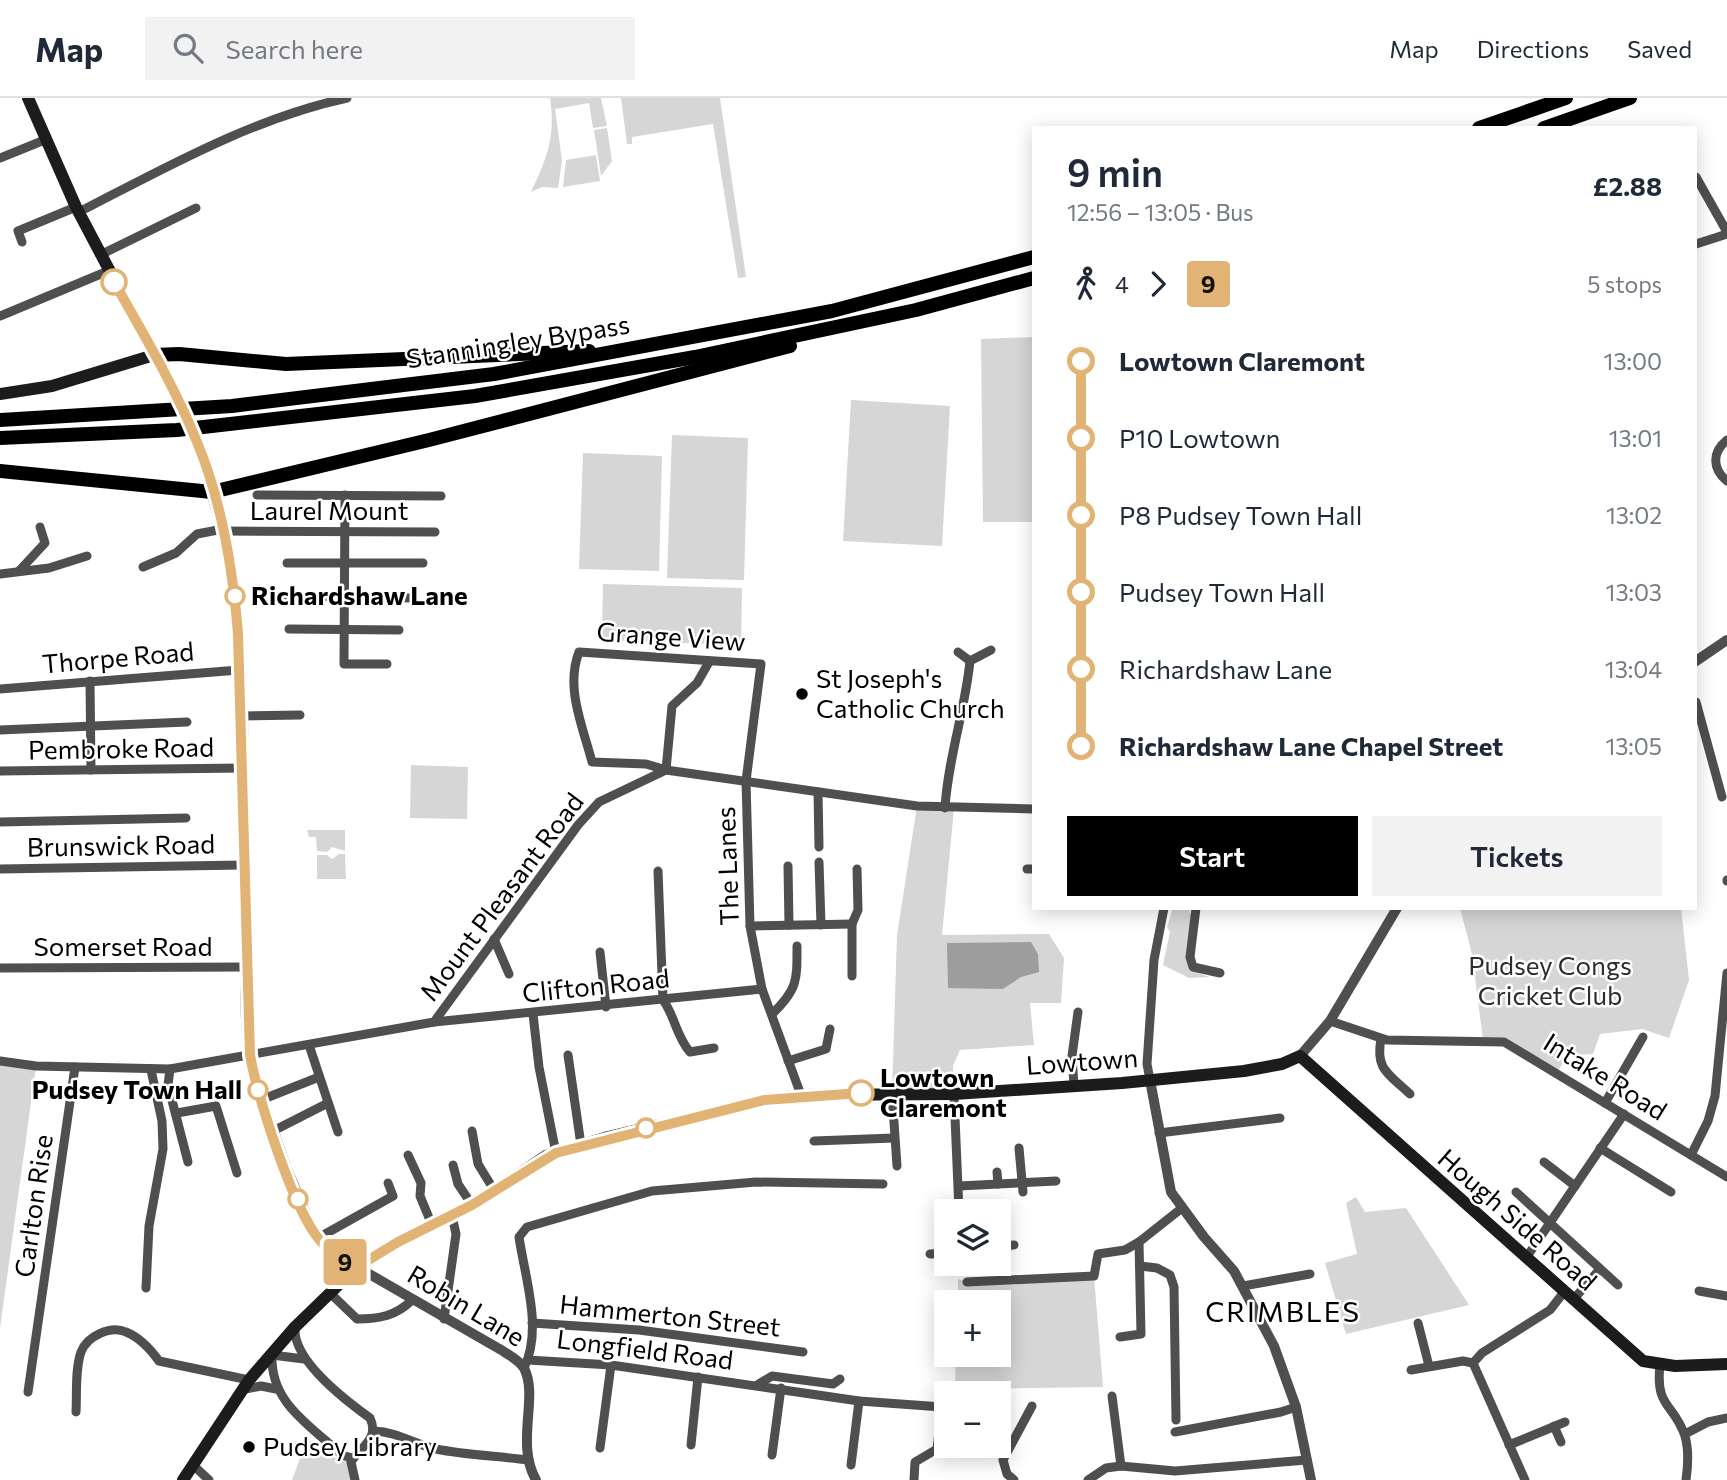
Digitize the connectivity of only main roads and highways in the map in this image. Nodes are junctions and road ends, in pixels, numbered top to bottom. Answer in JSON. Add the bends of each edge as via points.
{"nodes":[{"id":1,"x":28,"y":98,"type":"edge"},
{"id":2,"x":1549,"y":98,"type":"edge"},
{"id":3,"x":1566,"y":98,"type":"edge"},
{"id":4,"x":1630,"y":98,"type":"edge"},
{"id":5,"x":1484,"y":126,"type":"edge"},
{"id":6,"x":1485,"y":126,"type":"edge"},
{"id":7,"x":1550,"y":126,"type":"edge"},
{"id":8,"x":1032,"y":258,"type":"edge"},
{"id":9,"x":1032,"y":279,"type":"edge"},
{"id":10,"x":916,"y":310,"type":"junction"},
{"id":11,"x":625,"y":351,"type":"junction"},
{"id":12,"x":154,"y":355,"type":"junction"},
{"id":13,"x":0,"y":394,"type":"edge"},
{"id":14,"x":0,"y":420,"type":"edge"},
{"id":15,"x":0,"y":439,"type":"edge"},
{"id":16,"x":0,"y":471,"type":"edge"},
{"id":17,"x":212,"y":492,"type":"junction"},
{"id":18,"x":1300,"y":1056,"type":"joint"},
{"id":19,"x":357,"y":1267,"type":"junction"},
{"id":20,"x":1727,"y":1364,"type":"edge"},
{"id":21,"x":183,"y":1480,"type":"edge"}],
"edges":[{"from":1,"to":12,"type":"main road","via":[[77,210]]},
{"from":2,"to":5,"type":"highway"},
{"from":3,"to":6,"type":"highway"},
{"from":4,"to":7,"type":"highway"},
{"from":8,"to":11,"type":"highway","name":"Stanningley Bypass","via":[[832,311]]},
{"from":9,"to":10,"type":"highway","name":"Stanningley Bypass"},
{"from":10,"to":15,"type":"highway","name":"Stanningley Bypass","via":[[695,357],[475,396],[177,430]]},
{"from":10,"to":17,"type":"highway","via":[[694,373]]},
{"from":11,"to":12,"type":"highway","via":[[286,364]]},
{"from":11,"to":14,"type":"highway","name":"Stanningley Bypass","via":[[494,374],[232,406]]},
{"from":12,"to":13,"type":"main road","via":[[52,386]]},
{"from":12,"to":17,"type":"main road","via":[[198,443]]},
{"from":16,"to":17,"type":"highway"},
{"from":17,"to":19,"type":"main road","via":[[236,600],[250,1055],[261,1100],[318,1238],[340,1260]]},
{"from":18,"to":19,"type":"main road","name":"Lowtown","via":[[1244,1071],[1150,1080],[954,1094],[801,1095],[725,1108],[556,1153]]},
{"from":18,"to":20,"type":"main road","name":"Hough Side Road","via":[[1643,1360],[1660,1365]]},
{"from":19,"to":21,"type":"main road","name":"Lowtown","via":[[295,1327],[245,1385]]}]}
